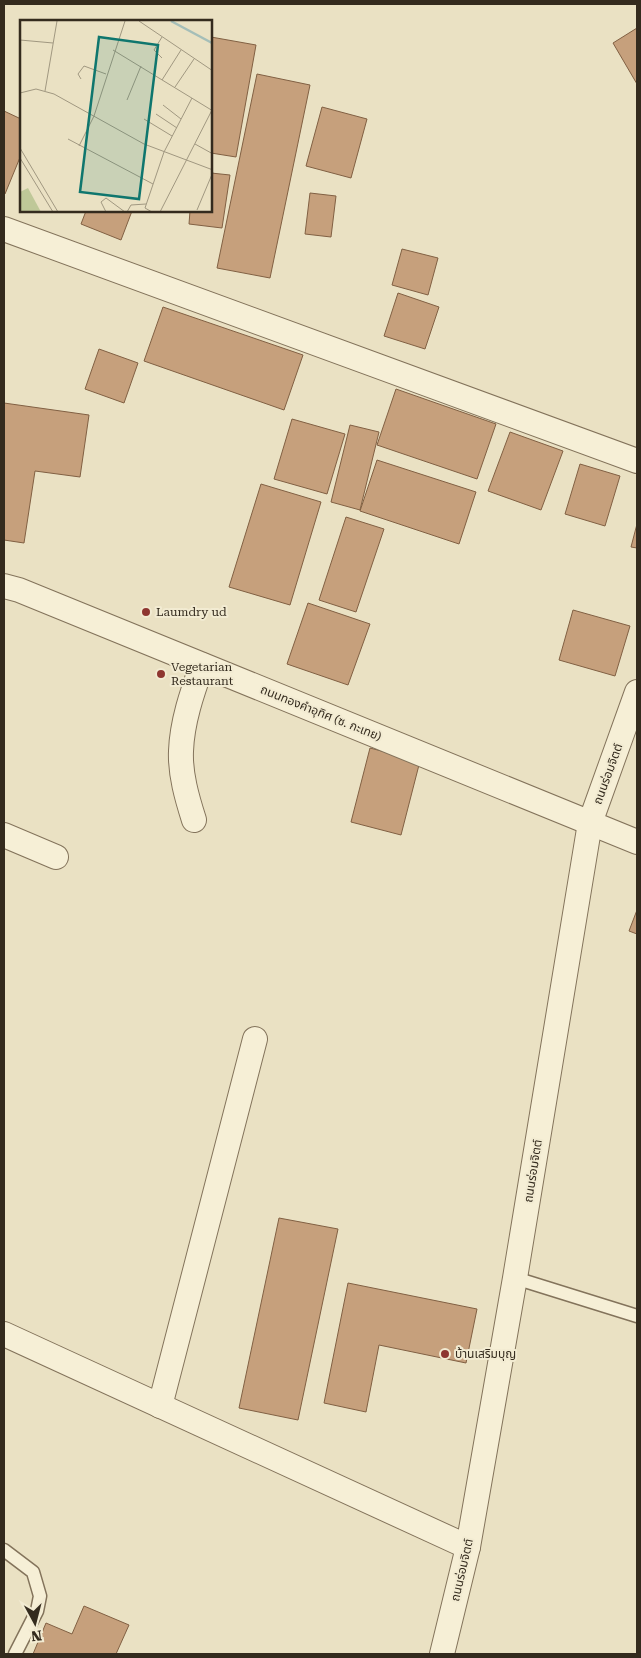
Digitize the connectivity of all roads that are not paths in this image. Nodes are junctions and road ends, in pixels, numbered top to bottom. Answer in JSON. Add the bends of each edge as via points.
{"nodes":[{"id":1,"x":4,"y":229,"type":"edge"},
{"id":2,"x":637,"y":460,"type":"edge"},
{"id":3,"x":4,"y":586,"type":"edge"},
{"id":4,"x":202,"y":665,"type":"junction"},
{"id":5,"x":637,"y":692,"type":"edge"},
{"id":6,"x":194,"y":820,"type":"dead end"},
{"id":7,"x":590,"y":823,"type":"junction"},
{"id":8,"x":4,"y":835,"type":"edge"},
{"id":9,"x":637,"y":842,"type":"edge"},
{"id":10,"x":56,"y":857,"type":"dead end"},
{"id":11,"x":255,"y":1039,"type":"dead end"},
{"id":12,"x":515,"y":1278,"type":"junction"},
{"id":13,"x":637,"y":1316,"type":"edge"},
{"id":14,"x":4,"y":1334,"type":"edge"},
{"id":15,"x":160,"y":1406,"type":"junction"},
{"id":16,"x":468,"y":1547,"type":"junction"},
{"id":17,"x":4,"y":1550,"type":"edge"},
{"id":18,"x":15,"y":1654,"type":"edge"},
{"id":19,"x":442,"y":1654,"type":"edge"}],
"edges":[{"from":1,"to":2,"type":"street"},
{"from":3,"to":4,"type":"street","name":"ถนนทองคำอุทิศ (ซ. กะเทย)"},
{"from":4,"to":6,"type":"street","via":[[185,722],[181,752],[186,792]]},
{"from":4,"to":7,"type":"street","name":"ถนนทองคำอุทิศ (ซ. กะเทย)"},
{"from":5,"to":7,"type":"street","name":"ถนนร่อมจิตต์"},
{"from":7,"to":9,"type":"street","name":"ถนนทองคำอุทิศ (ซ. กะเทย)"},
{"from":7,"to":12,"type":"street","name":"ถนนร่อมจิตต์"},
{"from":8,"to":10,"type":"street"},
{"from":11,"to":15,"type":"street"},
{"from":12,"to":13,"type":"lane"},
{"from":12,"to":16,"type":"street","name":"ถนนร่อมจิตต์"},
{"from":14,"to":15,"type":"street"},
{"from":15,"to":16,"type":"street"},
{"from":16,"to":19,"type":"street","name":"ถนนร่อมจิตต์"},
{"from":17,"to":18,"type":"lane","via":[[32,1572],[40,1596],[37,1611]]}]}
